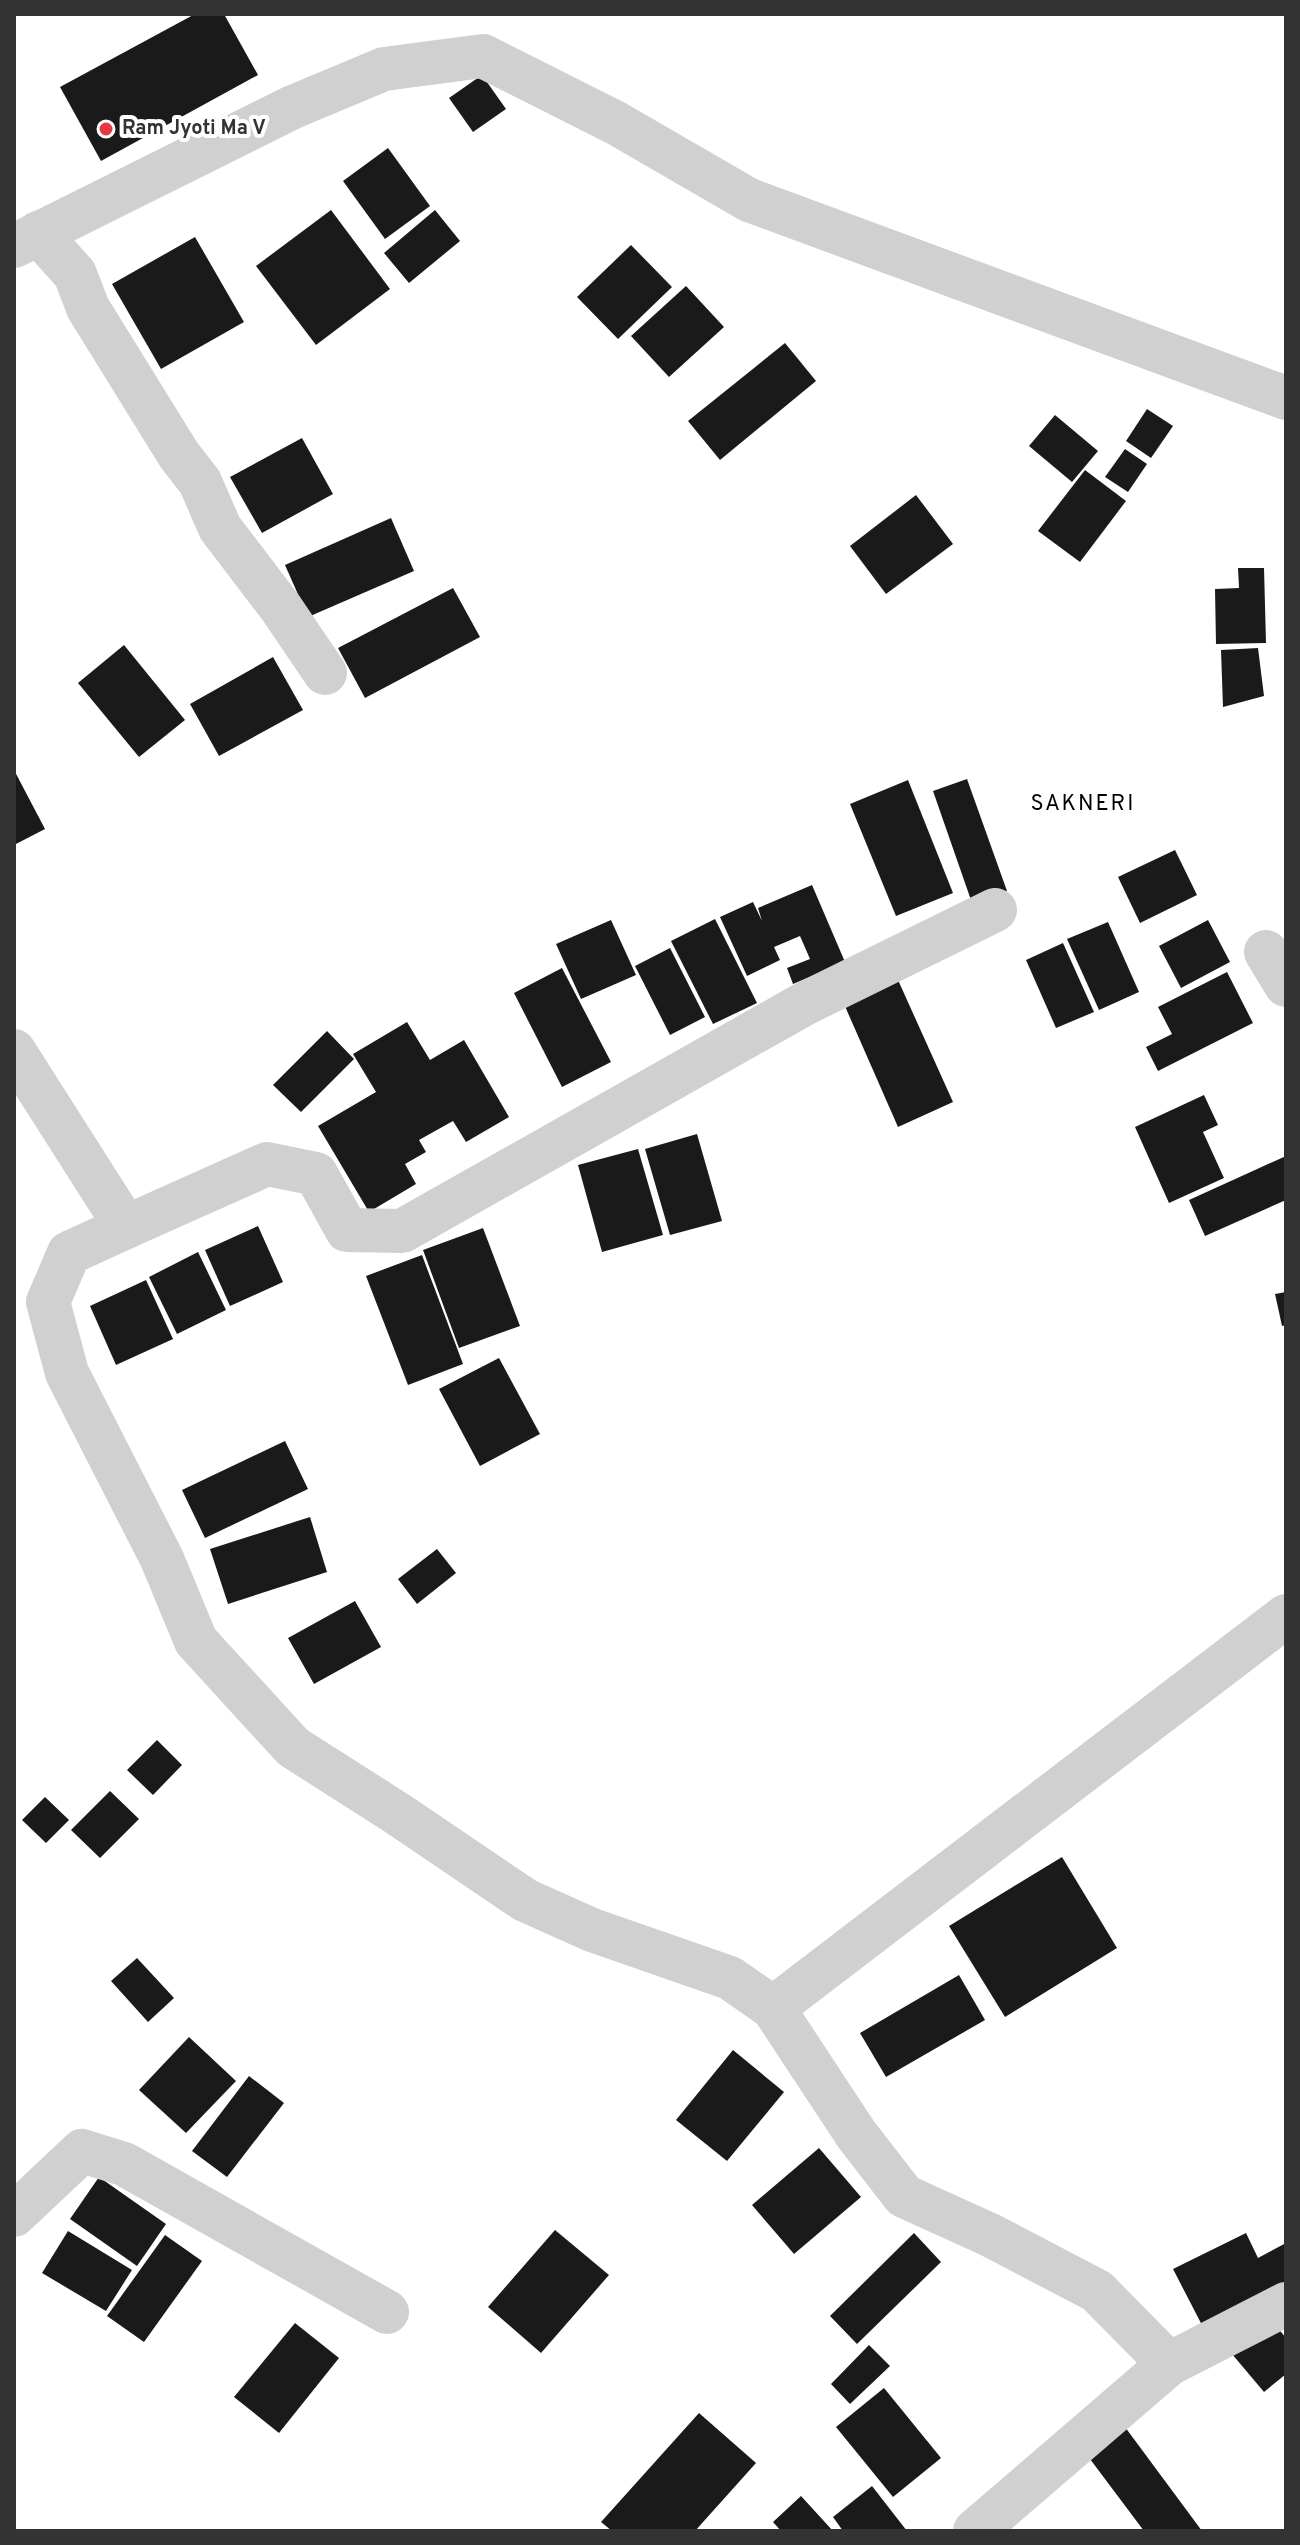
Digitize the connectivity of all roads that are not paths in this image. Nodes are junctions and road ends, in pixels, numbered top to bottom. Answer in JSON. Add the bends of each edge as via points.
{"nodes":[{"id":1,"x":26,"y":239,"type":"edge"},
{"id":2,"x":1286,"y":398,"type":"edge"},
{"id":3,"x":325,"y":673,"type":"dead end"},
{"id":4,"x":995,"y":910,"type":"dead end"},
{"id":5,"x":14,"y":1051,"type":"edge"},
{"id":6,"x":126,"y":1227,"type":"junction"},
{"id":7,"x":1286,"y":1616,"type":"edge"},
{"id":8,"x":773,"y":2008,"type":"junction"},
{"id":9,"x":14,"y":2215,"type":"edge"},
{"id":10,"x":1286,"y":2304,"type":"edge"},
{"id":11,"x":387,"y":2312,"type":"dead end"},
{"id":12,"x":1169,"y":2364,"type":"junction"},
{"id":13,"x":975,"y":2531,"type":"edge"}],
"edges":[{"from":1,"to":2,"type":"street","via":[[293,107],[384,69],[483,56],[616,123],[749,200]]},
{"from":1,"to":3,"type":"street","via":[[75,274],[88,308],[200,482],[220,528]]},
{"from":4,"to":6,"type":"street","via":[[804,1004],[402,1231],[347,1230],[316,1174],[267,1164]]},
{"from":5,"to":6,"type":"street"},
{"from":6,"to":8,"type":"street","via":[[69,1253],[48,1302],[67,1373],[162,1559],[196,1641],[293,1747],[525,1900],[592,1930],[730,1978]]},
{"from":7,"to":8,"type":"street"},
{"from":8,"to":12,"type":"street","via":[[904,2196],[1097,2291]]},
{"from":9,"to":11,"type":"street","via":[[82,2151],[124,2164]]},
{"from":10,"to":12,"type":"street"},
{"from":12,"to":13,"type":"street"}]}
